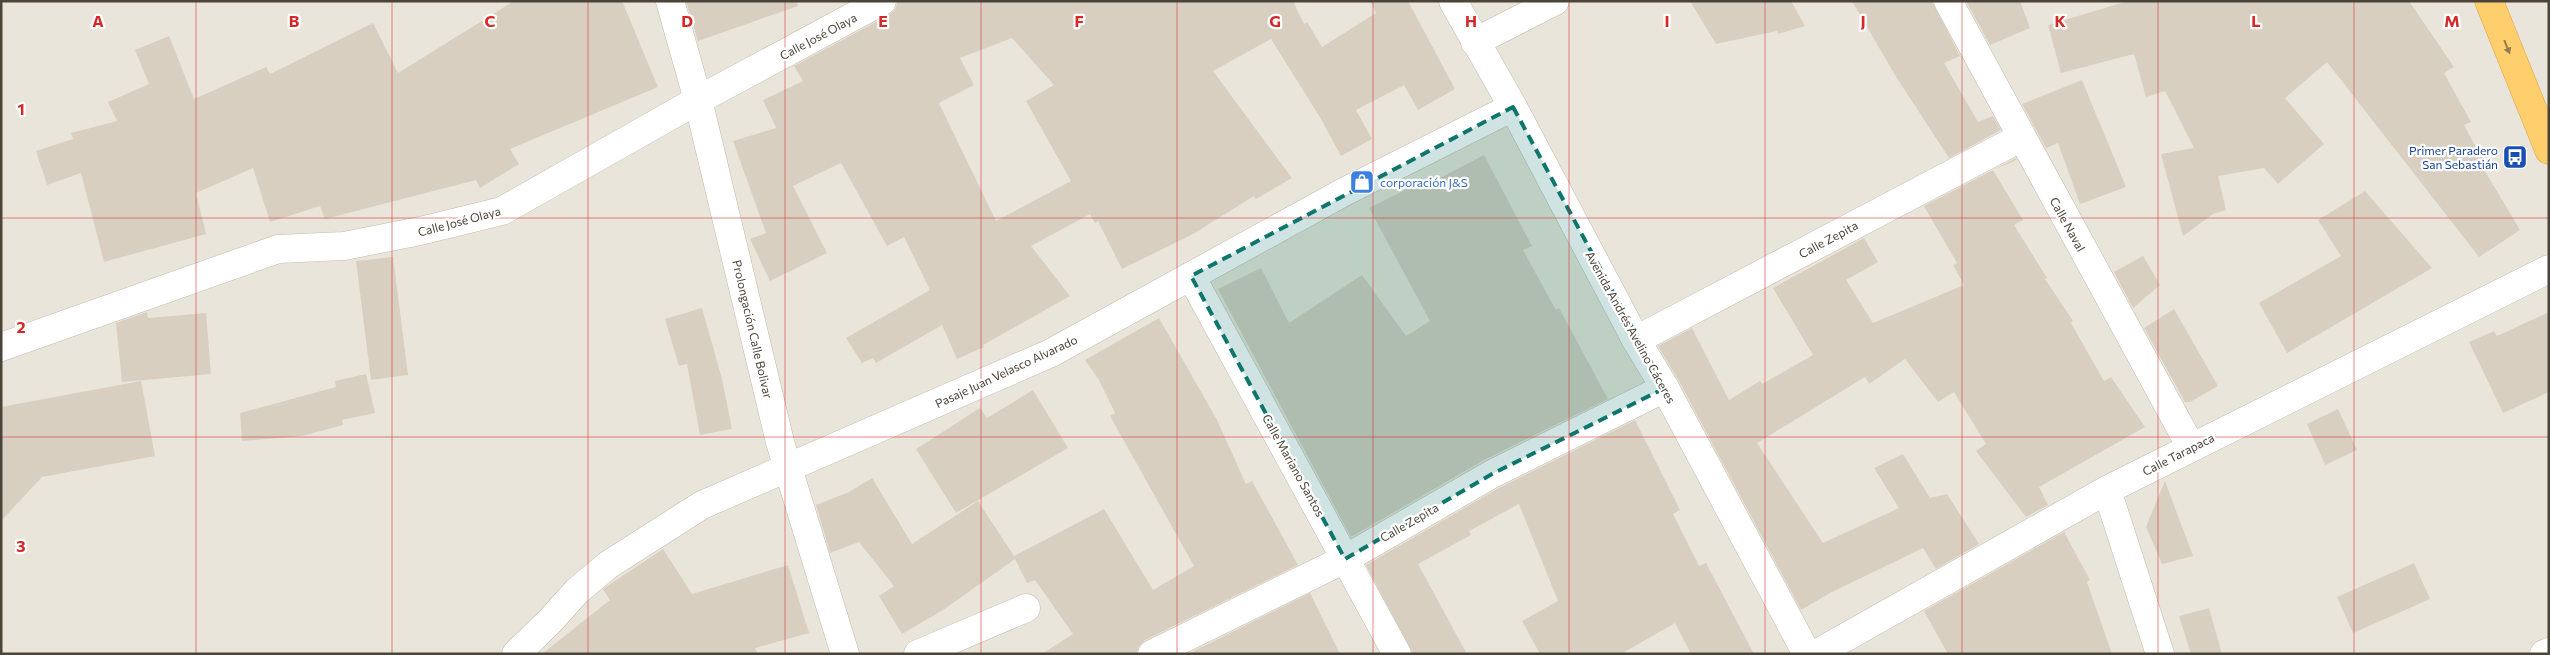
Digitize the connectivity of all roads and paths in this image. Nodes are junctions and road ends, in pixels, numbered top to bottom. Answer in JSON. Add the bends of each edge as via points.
{"nodes":[{"id":1,"x":670,"y":1,"type":"edge"},
{"id":2,"x":882,"y":1,"type":"edge"},
{"id":3,"x":1453,"y":1,"type":"edge"},
{"id":4,"x":1555,"y":1,"type":"edge"},
{"id":5,"x":1948,"y":1,"type":"edge"},
{"id":6,"x":2489,"y":1,"type":"edge"},
{"id":7,"x":1475,"y":42,"type":"junction"},
{"id":8,"x":698,"y":100,"type":"junction"},
{"id":9,"x":1513,"y":107,"type":"junction"},
{"id":10,"x":2020,"y":138,"type":"junction"},
{"id":11,"x":2549,"y":150,"type":"edge"},
{"id":12,"x":2549,"y":269,"type":"edge"},
{"id":13,"x":1190,"y":276,"type":"junction"},
{"id":14,"x":1636,"y":340,"type":"junction"},
{"id":15,"x":1,"y":347,"type":"edge"},
{"id":16,"x":1665,"y":388,"type":"junction"},
{"id":17,"x":2192,"y":446,"type":"junction"},
{"id":18,"x":789,"y":468,"type":"junction"},
{"id":19,"x":2107,"y":490,"type":"junction"},
{"id":20,"x":1345,"y":559,"type":"junction"},
{"id":21,"x":1026,"y":608,"type":"dead end"},
{"id":22,"x":2549,"y":652,"type":"edge"},
{"id":23,"x":843,"y":653,"type":"edge"},
{"id":24,"x":922,"y":653,"type":"edge"},
{"id":25,"x":516,"y":654,"type":"edge"},
{"id":26,"x":1152,"y":654,"type":"edge"},
{"id":27,"x":1397,"y":654,"type":"edge"},
{"id":28,"x":1807,"y":654,"type":"edge"},
{"id":29,"x":1816,"y":654,"type":"edge"},
{"id":30,"x":2160,"y":654,"type":"edge"},
{"id":31,"x":2544,"y":654,"type":"edge"}],
"edges":[{"from":1,"to":8,"type":"street","name":"Prolongación Calle Bolivar"},
{"from":2,"to":8,"type":"street","name":"Calle José Olaya"},
{"from":3,"to":7,"type":"street","name":"Avenida Andrés Avelino Cáceres"},
{"from":4,"to":7,"type":"street"},
{"from":5,"to":10,"type":"street","name":"Calle Naval"},
{"from":6,"to":11,"type":"highway","one_way":true},
{"from":7,"to":9,"type":"street","name":"Avenida Andrés Avelino Cáceres"},
{"from":8,"to":15,"type":"street","name":"Calle José Olaya","via":[[502,210],[344,246],[278,249]]},
{"from":8,"to":18,"type":"street","name":"Prolongación Calle Bolivar","via":[[777,432]]},
{"from":9,"to":13,"type":"street","name":"Pasaje Juan Velasco Alvarado","via":[[1344,192]]},
{"from":9,"to":14,"type":"street","name":"Avenida Andrés Avelino Cáceres"},
{"from":10,"to":14,"type":"street","name":"Calle Zepita"},
{"from":10,"to":17,"type":"street","name":"Calle Naval"},
{"from":12,"to":17,"type":"street","name":"Calle Tarapaca"},
{"from":13,"to":18,"type":"street","name":"Pasaje Juan Velasco Alvarado","via":[[1051,353]]},
{"from":13,"to":20,"type":"street","name":"Calle Mariano Santos"},
{"from":14,"to":16,"type":"street","name":"Avenida Andrés Avelino Cáceres"},
{"from":16,"to":20,"type":"street","name":"Calle Zepita","via":[[1492,474]]},
{"from":16,"to":28,"type":"street","name":"Avenida Andrés Avelino Cáceres"},
{"from":17,"to":19,"type":"street","name":"Calle Tarapaca"},
{"from":18,"to":23,"type":"street","name":"Prolongación Calle Bolivar"},
{"from":18,"to":25,"type":"street","name":"Pasaje Juan Velasco Alvarado","via":[[702,505],[608,565],[577,591]]},
{"from":19,"to":29,"type":"street","name":"Calle Tarapaca"},
{"from":19,"to":30,"type":"street"},
{"from":20,"to":26,"type":"street","name":"Calle Zepita"},
{"from":20,"to":27,"type":"street","name":"Calle Mariano Santos"},
{"from":21,"to":24,"type":"street"},
{"from":22,"to":31,"type":"street"}]}
